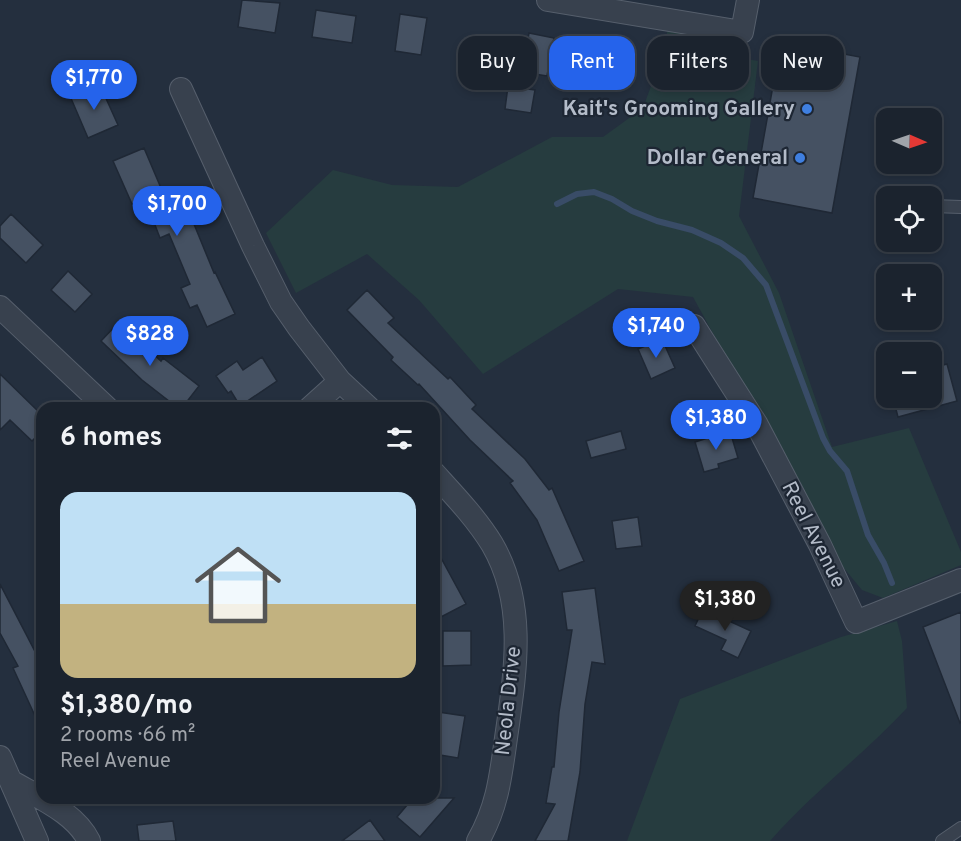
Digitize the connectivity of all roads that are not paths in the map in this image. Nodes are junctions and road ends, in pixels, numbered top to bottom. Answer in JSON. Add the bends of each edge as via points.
{"nodes":[{"id":1,"x":548,"y":0,"type":"edge"},
{"id":2,"x":748,"y":0,"type":"edge"},
{"id":3,"x":181,"y":89,"type":"dead end"},
{"id":4,"x":942,"y":206,"type":"edge"},
{"id":5,"x":961,"y":207,"type":"edge"},
{"id":6,"x":0,"y":307,"type":"edge"},
{"id":7,"x":694,"y":326,"type":"dead end"},
{"id":8,"x":340,"y":381,"type":"junction"},
{"id":9,"x":101,"y":402,"type":"edge"},
{"id":10,"x":317,"y":402,"type":"edge"},
{"id":11,"x":363,"y":402,"type":"edge"},
{"id":12,"x":440,"y":480,"type":"edge"},
{"id":13,"x":961,"y":580,"type":"edge"},
{"id":14,"x":0,"y":757,"type":"edge"},
{"id":15,"x":11,"y":781,"type":"junction"},
{"id":16,"x":36,"y":796,"type":"edge"},
{"id":17,"x":48,"y":804,"type":"edge"},
{"id":18,"x":961,"y":828,"type":"edge"},
{"id":19,"x":37,"y":841,"type":"edge"},
{"id":20,"x":89,"y":841,"type":"edge"},
{"id":21,"x":478,"y":841,"type":"edge"},
{"id":22,"x":942,"y":841,"type":"edge"}],
"edges":[{"from":1,"to":2,"type":"street","via":[[742,32]]},
{"from":3,"to":8,"type":"street","via":[[281,302]]},
{"from":4,"to":5,"type":"lane"},
{"from":6,"to":9,"type":"street"},
{"from":7,"to":13,"type":"street","name":"Reel Avenue","via":[[757,425],[856,622]]},
{"from":8,"to":10,"type":"street"},
{"from":8,"to":11,"type":"street"},
{"from":12,"to":21,"type":"street","name":"Neola Drive","via":[[491,542],[506,575],[514,607],[515,670],[499,787],[493,811]]},
{"from":14,"to":15,"type":"street"},
{"from":15,"to":16,"type":"street"},
{"from":15,"to":19,"type":"street"},
{"from":17,"to":20,"type":"street","via":[[79,825]]},
{"from":18,"to":22,"type":"lane"}]}
